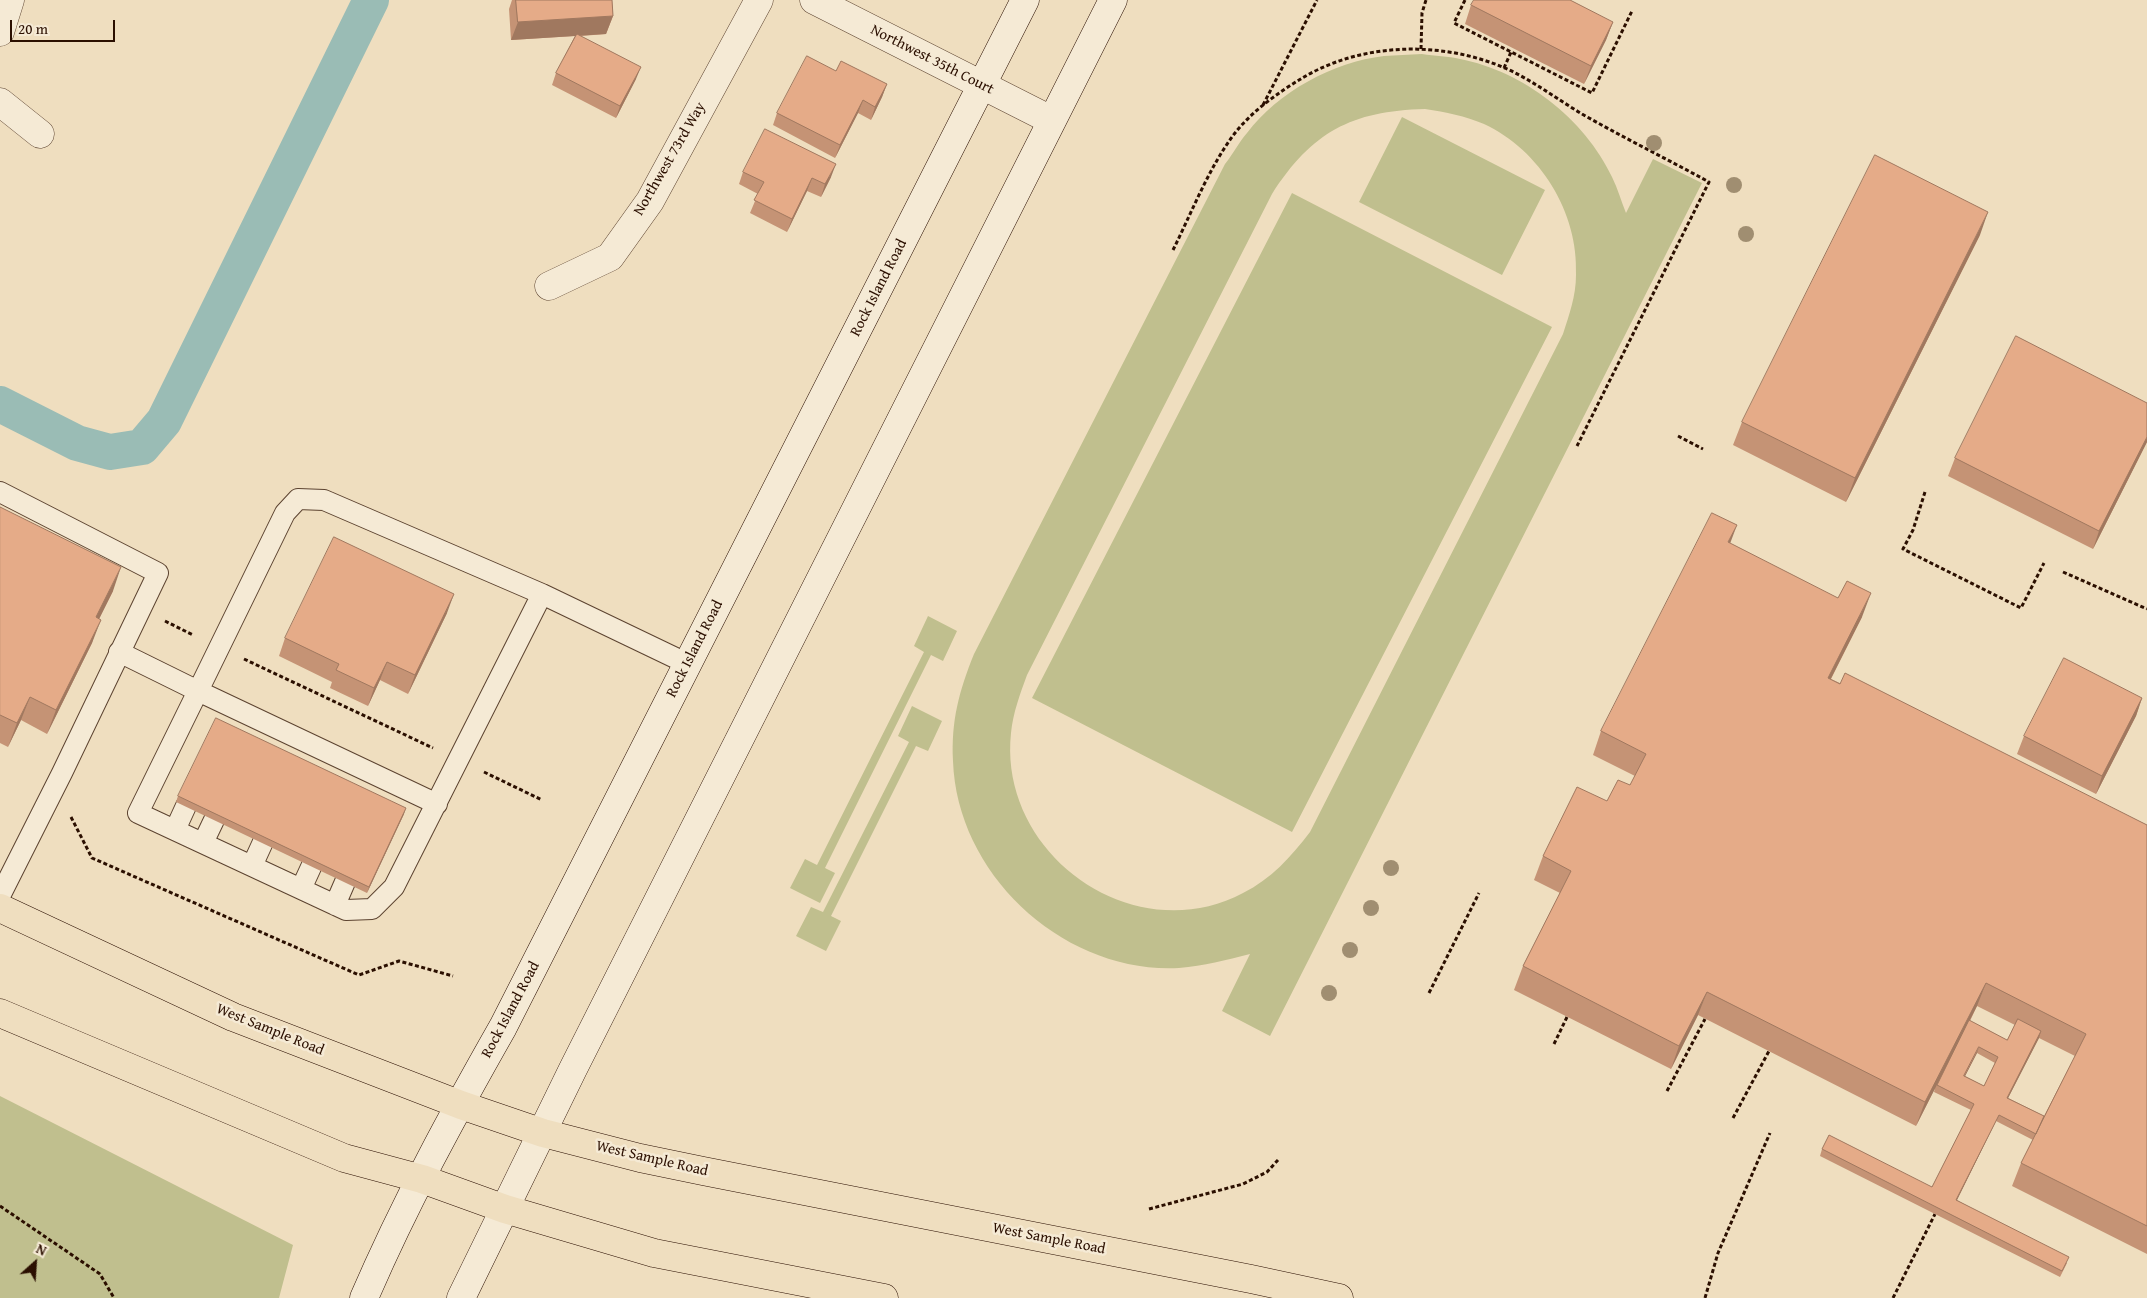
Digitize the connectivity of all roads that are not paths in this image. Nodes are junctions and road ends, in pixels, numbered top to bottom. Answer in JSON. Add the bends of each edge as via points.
{"nodes":[{"id":1,"x":10,"y":0,"type":"edge"},
{"id":2,"x":759,"y":0,"type":"edge"},
{"id":3,"x":814,"y":0,"type":"edge"},
{"id":4,"x":1025,"y":0,"type":"edge"},
{"id":5,"x":1113,"y":0,"type":"edge"},
{"id":6,"x":0,"y":32,"type":"edge"},
{"id":7,"x":982,"y":85,"type":"junction"},
{"id":8,"x":0,"y":102,"type":"edge"},
{"id":9,"x":1051,"y":120,"type":"junction"},
{"id":10,"x":40,"y":134,"type":"dead end"},
{"id":11,"x":549,"y":286,"type":"dead end"},
{"id":12,"x":0,"y":492,"type":"edge"},
{"id":13,"x":542,"y":594,"type":"junction"},
{"id":14,"x":119,"y":652,"type":"junction"},
{"id":15,"x":688,"y":664,"type":"junction"},
{"id":16,"x":198,"y":691,"type":"junction"},
{"id":17,"x":437,"y":804,"type":"junction"},
{"id":18,"x":186,"y":806,"type":"edge"},
{"id":19,"x":214,"y":820,"type":"edge"},
{"id":20,"x":174,"y":830,"type":"junction"},
{"id":21,"x":263,"y":842,"type":"edge"},
{"id":22,"x":203,"y":843,"type":"junction"},
{"id":23,"x":312,"y":865,"type":"edge"},
{"id":24,"x":252,"y":866,"type":"junction"},
{"id":25,"x":346,"y":882,"type":"edge"},
{"id":26,"x":300,"y":889,"type":"junction"},
{"id":27,"x":0,"y":896,"type":"edge"},
{"id":28,"x":335,"y":905,"type":"junction"},
{"id":29,"x":0,"y":908,"type":"edge"},
{"id":30,"x":0,"y":1012,"type":"edge"},
{"id":31,"x":461,"y":1105,"type":"junction"},
{"id":32,"x":543,"y":1133,"type":"junction"},
{"id":33,"x":422,"y":1179,"type":"junction"},
{"id":34,"x":505,"y":1209,"type":"junction"},
{"id":35,"x":364,"y":1298,"type":"edge"},
{"id":36,"x":461,"y":1298,"type":"edge"},
{"id":37,"x":884,"y":1298,"type":"edge"},
{"id":38,"x":1340,"y":1298,"type":"edge"}],
"edges":[{"from":1,"to":6,"type":"main road"},
{"from":2,"to":11,"type":"main road","name":"Northwest 73rd Way","via":[[650,201],[610,257]]},
{"from":3,"to":7,"type":"main road","name":"Northwest 35th Court"},
{"from":4,"to":7,"type":"main road","name":"Rock Island Road"},
{"from":5,"to":9,"type":"main road"},
{"from":7,"to":9,"type":"main road","name":"Northwest 35th Court"},
{"from":7,"to":15,"type":"main road","name":"Rock Island Road"},
{"from":8,"to":10,"type":"main road"},
{"from":9,"to":32,"type":"main road"},
{"from":12,"to":14,"type":"lane","via":[[158,573]]},
{"from":13,"to":15,"type":"lane"},
{"from":13,"to":16,"type":"lane","via":[[324,500],[298,499],[285,513]]},
{"from":13,"to":17,"type":"lane"},
{"from":14,"to":16,"type":"lane"},
{"from":14,"to":27,"type":"lane"},
{"from":15,"to":31,"type":"main road","name":"Rock Island Road"},
{"from":16,"to":17,"type":"lane","via":[[230,714],[258,728],[390,790]]},
{"from":16,"to":20,"type":"lane","via":[[138,813]]},
{"from":17,"to":28,"type":"lane","via":[[394,887],[372,909],[346,910]]},
{"from":18,"to":20,"type":"lane"},
{"from":19,"to":22,"type":"lane"},
{"from":20,"to":22,"type":"lane"},
{"from":21,"to":24,"type":"lane"},
{"from":22,"to":24,"type":"lane"},
{"from":23,"to":26,"type":"lane"},
{"from":24,"to":26,"type":"lane"},
{"from":25,"to":28,"type":"lane"},
{"from":26,"to":28,"type":"lane"},
{"from":29,"to":31,"type":"main road","name":"West Sample Road","via":[[233,1017]]},
{"from":30,"to":33,"type":"main road","via":[[344,1158]]},
{"from":31,"to":32,"type":"main road","name":"West Sample Road"},
{"from":31,"to":33,"type":"main road","name":"Rock Island Road"},
{"from":32,"to":34,"type":"main road"},
{"from":32,"to":38,"type":"main road","name":"West Sample Road","via":[[640,1158]]},
{"from":33,"to":34,"type":"main road"},
{"from":33,"to":35,"type":"main road","name":"Rock Island Road"},
{"from":34,"to":36,"type":"main road"},
{"from":34,"to":37,"type":"main road","via":[[654,1253]]}]}
